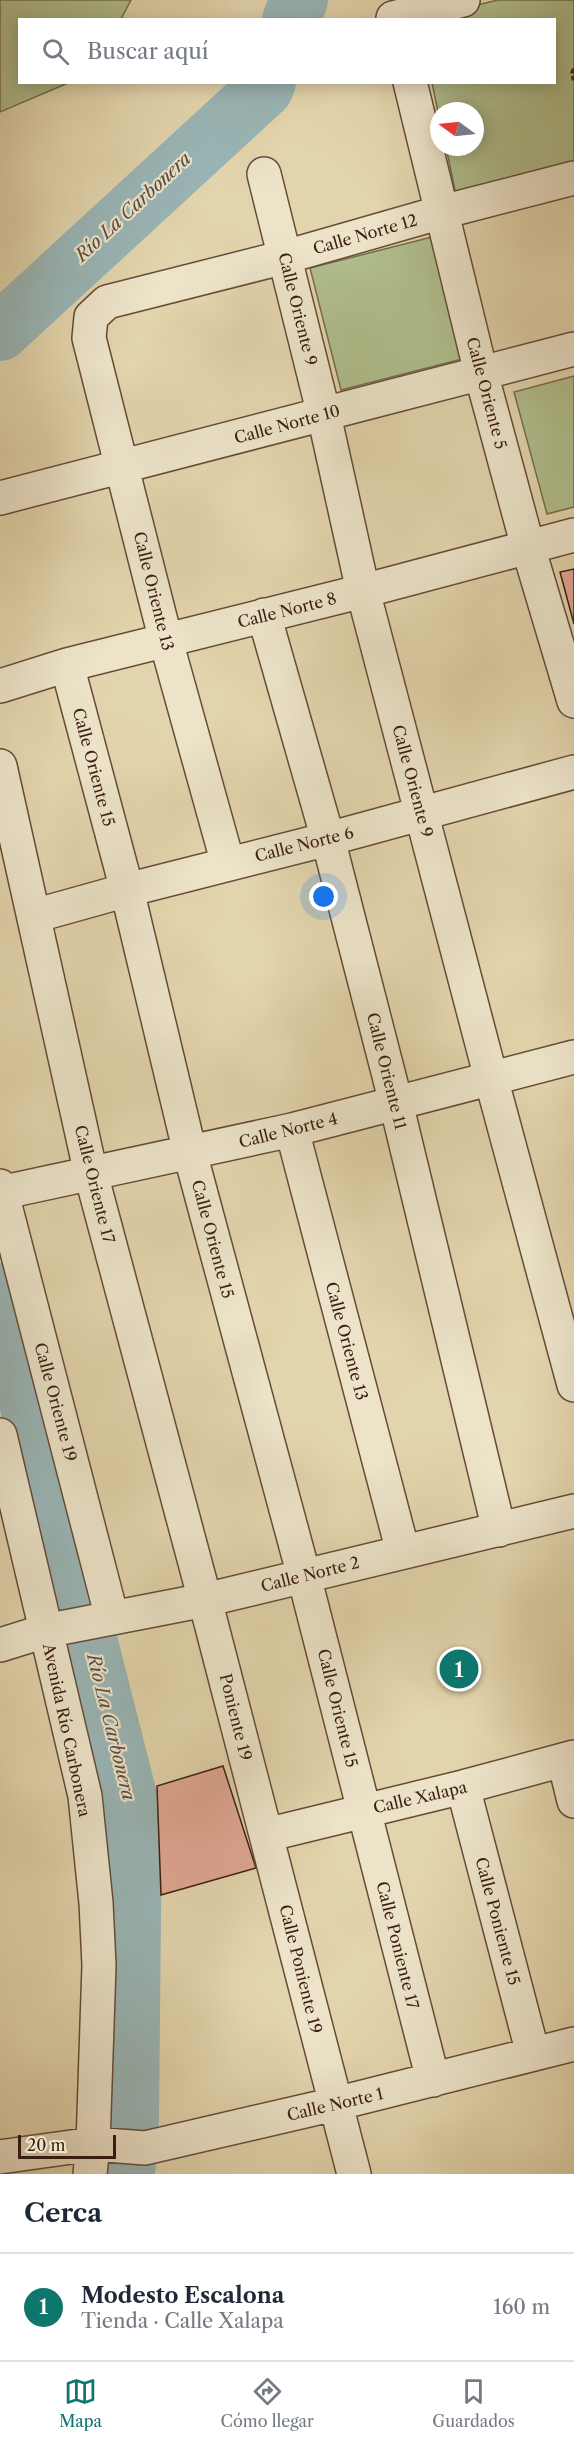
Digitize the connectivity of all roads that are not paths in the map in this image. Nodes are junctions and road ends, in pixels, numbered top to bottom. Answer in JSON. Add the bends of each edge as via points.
{"nodes":[{"id":1,"x":463,"y":0,"type":"edge"},
{"id":2,"x":392,"y":12,"type":"edge"},
{"id":3,"x":410,"y":84,"type":"edge"},
{"id":4,"x":264,"y":174,"type":"dead end"},
{"id":5,"x":574,"y":178,"type":"edge"},
{"id":6,"x":442,"y":212,"type":"junction"},
{"id":7,"x":285,"y":257,"type":"junction"},
{"id":8,"x":91,"y":317,"type":"joint"},
{"id":9,"x":574,"y":349,"type":"edge"},
{"id":10,"x":481,"y":373,"type":"junction"},
{"id":11,"x":324,"y":414,"type":"junction"},
{"id":12,"x":123,"y":467,"type":"junction"},
{"id":13,"x":0,"y":498,"type":"edge"},
{"id":14,"x":574,"y":535,"type":"edge"},
{"id":15,"x":528,"y":547,"type":"junction"},
{"id":16,"x":363,"y":591,"type":"junction"},
{"id":17,"x":264,"y":615,"type":"junction"},
{"id":18,"x":166,"y":641,"type":"junction"},
{"id":19,"x":67,"y":665,"type":"junction"},
{"id":20,"x":0,"y":686,"type":"edge"},
{"id":21,"x":574,"y":701,"type":"edge"},
{"id":22,"x":0,"y":766,"type":"edge"},
{"id":23,"x":574,"y":772,"type":"edge"},
{"id":24,"x":421,"y":812,"type":"junction"},
{"id":25,"x":328,"y":840,"type":"junction"},
{"id":26,"x":228,"y":864,"type":"junction"},
{"id":27,"x":127,"y":890,"type":"junction"},
{"id":28,"x":34,"y":916,"type":"junction"},
{"id":29,"x":574,"y":1057,"type":"edge"},
{"id":30,"x":490,"y":1078,"type":"junction"},
{"id":31,"x":396,"y":1103,"type":"junction"},
{"id":32,"x":292,"y":1130,"type":"junction"},
{"id":33,"x":190,"y":1153,"type":"junction"},
{"id":34,"x":91,"y":1174,"type":"junction"},
{"id":35,"x":1,"y":1191,"type":"edge"},
{"id":36,"x":574,"y":1385,"type":"edge"},
{"id":37,"x":0,"y":1435,"type":"edge"},
{"id":38,"x":574,"y":1511,"type":"edge"},
{"id":39,"x":499,"y":1530,"type":"junction"},
{"id":40,"x":403,"y":1552,"type":"junction"},
{"id":41,"x":304,"y":1576,"type":"junction"},
{"id":42,"x":205,"y":1600,"type":"junction"},
{"id":43,"x":103,"y":1619,"type":"junction"},
{"id":44,"x":45,"y":1631,"type":"junction"},
{"id":45,"x":0,"y":1645,"type":"edge"},
{"id":46,"x":569,"y":1759,"type":"edge"},
{"id":47,"x":463,"y":1787,"type":"junction"},
{"id":48,"x":574,"y":1801,"type":"edge"},
{"id":49,"x":364,"y":1811,"type":"junction"},
{"id":50,"x":266,"y":1835,"type":"junction"},
{"id":51,"x":574,"y":2044,"type":"edge"},
{"id":52,"x":533,"y":2054,"type":"junction"},
{"id":53,"x":433,"y":2080,"type":"junction"},
{"id":54,"x":335,"y":2104,"type":"junction"},
{"id":55,"x":0,"y":2157,"type":"edge"},
{"id":56,"x":92,"y":2159,"type":"edge"},
{"id":57,"x":354,"y":2174,"type":"edge"}],
"edges":[{"from":1,"to":2,"type":"street"},
{"from":3,"to":6,"type":"street","name":"Calle Oriente 5"},
{"from":4,"to":7,"type":"street","name":"Calle Oriente 9"},
{"from":5,"to":6,"type":"street","name":"Calle Norte 12"},
{"from":6,"to":7,"type":"street","name":"Calle Norte 12"},
{"from":6,"to":10,"type":"street","name":"Calle Oriente 5"},
{"from":7,"to":8,"type":"street","name":"Calle Norte 12","via":[[107,302]]},
{"from":7,"to":11,"type":"street","name":"Calle Oriente 9"},
{"from":8,"to":12,"type":"street","name":"Calle Oriente 13","via":[[89,338]]},
{"from":9,"to":10,"type":"street","name":"Calle Norte 10"},
{"from":10,"to":11,"type":"street","name":"Calle Norte 10"},
{"from":10,"to":15,"type":"street","name":"Calle Oriente 5"},
{"from":11,"to":12,"type":"street","name":"Calle Norte 10"},
{"from":11,"to":16,"type":"street","name":"Calle Oriente 9"},
{"from":12,"to":13,"type":"street","name":"Calle Norte 10"},
{"from":12,"to":18,"type":"street","name":"Calle Oriente 13"},
{"from":14,"to":15,"type":"street","name":"Calle Norte 8"},
{"from":15,"to":16,"type":"street","name":"Calle Norte 8"},
{"from":15,"to":21,"type":"street","name":"Calle Oriente 5"},
{"from":16,"to":17,"type":"street","name":"Calle Norte 8"},
{"from":16,"to":24,"type":"street","name":"Calle Oriente 9"},
{"from":17,"to":18,"type":"street","name":"Calle Norte 8"},
{"from":17,"to":25,"type":"street","name":"Calle Oriente 11"},
{"from":18,"to":19,"type":"street","name":"Calle Norte 8"},
{"from":18,"to":26,"type":"street","name":"Calle Oriente 13"},
{"from":19,"to":20,"type":"street","name":"Calle Norte 8"},
{"from":19,"to":27,"type":"street","name":"Calle Oriente 15"},
{"from":22,"to":28,"type":"street","name":"Calle Oriente 17"},
{"from":23,"to":24,"type":"street","name":"Calle Norte 6"},
{"from":24,"to":25,"type":"street","name":"Calle Norte 6"},
{"from":24,"to":30,"type":"street","name":"Calle Oriente 9"},
{"from":25,"to":26,"type":"street","name":"Calle Norte 6"},
{"from":25,"to":31,"type":"street","name":"Calle Oriente 11"},
{"from":26,"to":27,"type":"street","name":"Calle Norte 6"},
{"from":27,"to":28,"type":"street","name":"Calle Norte 6"},
{"from":27,"to":33,"type":"street","name":"Calle Oriente 15"},
{"from":28,"to":34,"type":"street","name":"Calle Oriente 17"},
{"from":29,"to":30,"type":"street","name":"Calle Norte 4"},
{"from":30,"to":31,"type":"street","name":"Calle Norte 4"},
{"from":30,"to":36,"type":"street","name":"Calle Oriente 9"},
{"from":31,"to":32,"type":"street","name":"Calle Norte 4"},
{"from":31,"to":39,"type":"street","name":"Calle Oriente 11"},
{"from":32,"to":33,"type":"street","name":"Calle Norte 4"},
{"from":32,"to":40,"type":"street","name":"Calle Oriente 13"},
{"from":33,"to":34,"type":"street","name":"Calle Norte 4"},
{"from":33,"to":41,"type":"street","name":"Calle Oriente 15"},
{"from":34,"to":35,"type":"street","name":"Calle Norte 4"},
{"from":34,"to":42,"type":"street","name":"Calle Oriente 17"},
{"from":35,"to":43,"type":"street","name":"Calle Oriente 19"},
{"from":37,"to":44,"type":"street","name":"Avenida Río Carbonera"},
{"from":38,"to":39,"type":"street","name":"Calle Norte 2"},
{"from":39,"to":40,"type":"street","name":"Calle Norte 2"},
{"from":40,"to":41,"type":"street","name":"Calle Norte 2"},
{"from":41,"to":42,"type":"street","name":"Calle Norte 2"},
{"from":41,"to":49,"type":"street","name":"Calle Oriente 15"},
{"from":42,"to":43,"type":"street","name":"Calle Norte 2"},
{"from":42,"to":50,"type":"street","name":"Poniente 19"},
{"from":43,"to":44,"type":"street","name":"Calle Norte 2"},
{"from":44,"to":45,"type":"street","name":"Calle Norte 2"},
{"from":44,"to":56,"type":"street","name":"Avenida Río Carbonera","via":[[85,1796],[96,1903],[98,2027]]},
{"from":46,"to":47,"type":"street","name":"Calle Xalapa"},
{"from":46,"to":48,"type":"street"},
{"from":47,"to":49,"type":"street","name":"Calle Xalapa"},
{"from":47,"to":52,"type":"street","name":"Calle Poniente 15"},
{"from":49,"to":50,"type":"street","name":"Calle Xalapa"},
{"from":49,"to":53,"type":"street","name":"Calle Poniente 17"},
{"from":50,"to":54,"type":"street","name":"Calle Poniente 19"},
{"from":51,"to":52,"type":"street","name":"Calle Norte 1"},
{"from":52,"to":53,"type":"street","name":"Calle Norte 1"},
{"from":53,"to":54,"type":"street","name":"Calle Norte 1"},
{"from":54,"to":56,"type":"street","name":"Calle Norte 1"},
{"from":54,"to":57,"type":"street","name":"Calle Poniente 19"},
{"from":55,"to":56,"type":"street","name":"Calle Norte 1"}]}
